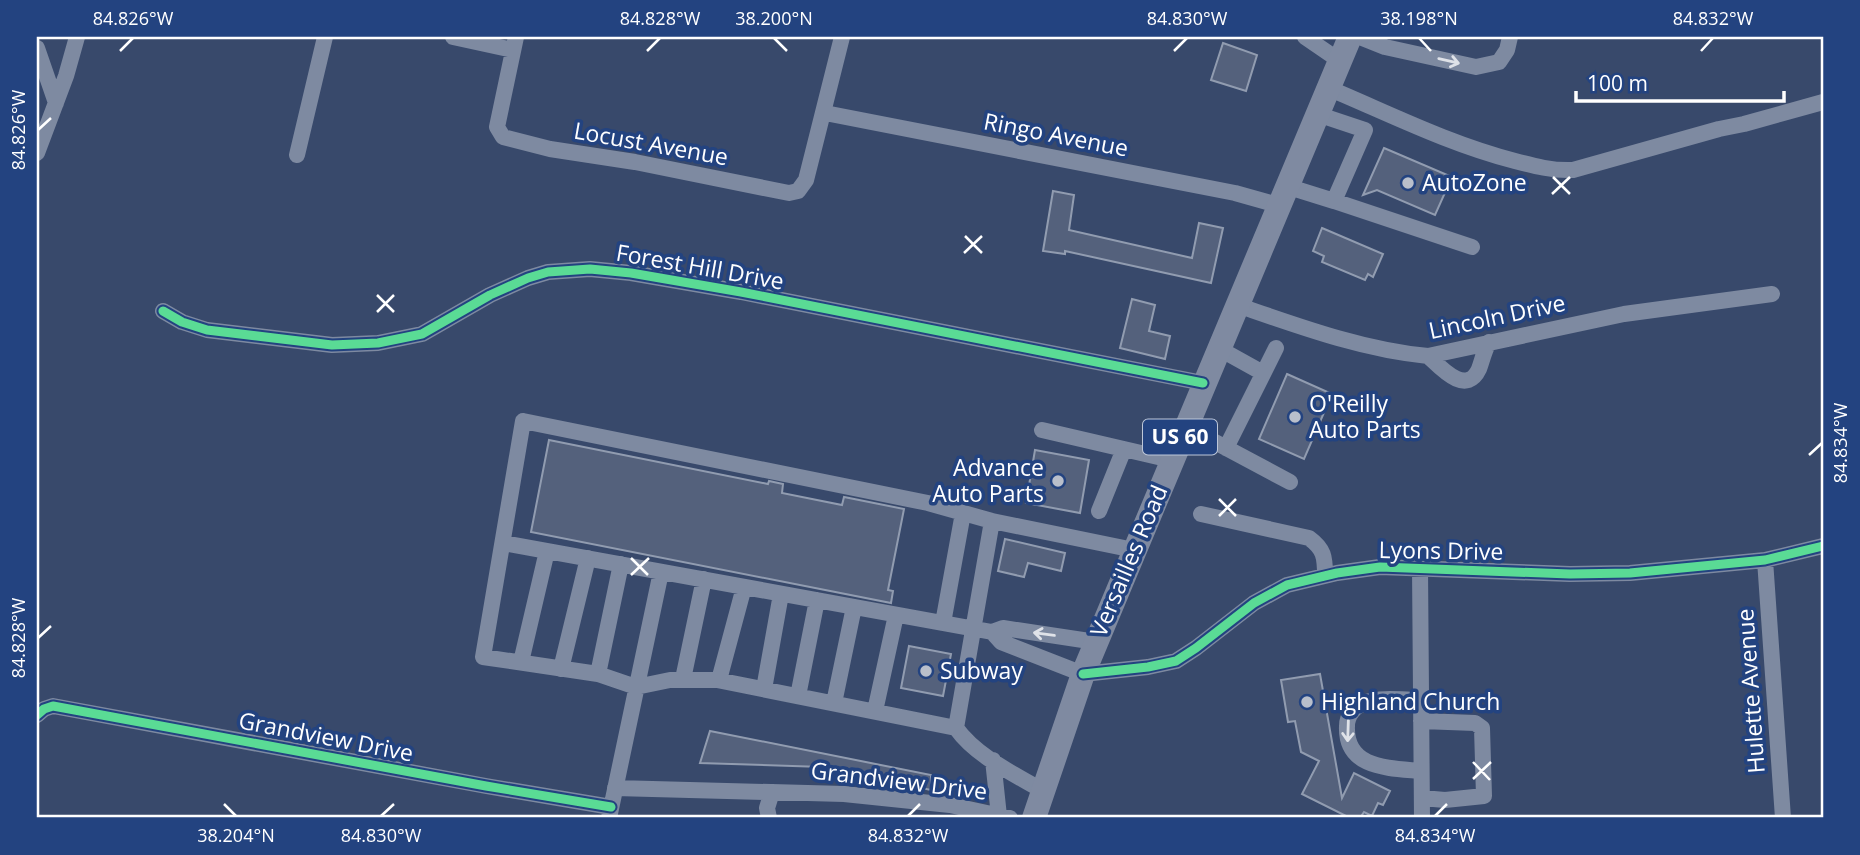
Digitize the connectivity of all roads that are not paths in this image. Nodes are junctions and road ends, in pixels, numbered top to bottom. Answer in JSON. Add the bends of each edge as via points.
{"nodes":[{"id":1,"x":77,"y":37,"type":"edge"},
{"id":2,"x":325,"y":37,"type":"edge"},
{"id":3,"x":453,"y":37,"type":"edge"},
{"id":4,"x":842,"y":37,"type":"edge"},
{"id":5,"x":1305,"y":37,"type":"edge"},
{"id":6,"x":1510,"y":37,"type":"edge"},
{"id":7,"x":1347,"y":42,"type":"edge"},
{"id":8,"x":514,"y":43,"type":"edge"},
{"id":9,"x":37,"y":48,"type":"edge"},
{"id":10,"x":1328,"y":88,"type":"junction"},
{"id":11,"x":1823,"y":102,"type":"edge"},
{"id":12,"x":56,"y":103,"type":"junction"},
{"id":13,"x":825,"y":113,"type":"junction"},
{"id":14,"x":1317,"y":114,"type":"junction"},
{"id":15,"x":37,"y":153,"type":"edge"},
{"id":16,"x":297,"y":155,"type":"dead end"},
{"id":17,"x":1282,"y":195,"type":"junction"},
{"id":18,"x":1334,"y":201,"type":"junction"},
{"id":19,"x":1472,"y":247,"type":"dead end"},
{"id":20,"x":1772,"y":294,"type":"dead end"},
{"id":21,"x":1237,"y":305,"type":"junction"},
{"id":22,"x":163,"y":311,"type":"dead end"},
{"id":23,"x":1489,"y":342,"type":"junction"},
{"id":24,"x":1218,"y":348,"type":"junction"},
{"id":25,"x":1276,"y":348,"type":"dead end"},
{"id":26,"x":1428,"y":356,"type":"junction"},
{"id":27,"x":1263,"y":373,"type":"junction"},
{"id":28,"x":1203,"y":383,"type":"junction"},
{"id":29,"x":1185,"y":426,"type":"junction"},
{"id":30,"x":1042,"y":430,"type":"dead end"},
{"id":31,"x":1226,"y":448,"type":"junction"},
{"id":32,"x":1124,"y":449,"type":"junction"},
{"id":33,"x":1171,"y":460,"type":"junction"},
{"id":34,"x":1290,"y":481,"type":"dead end"},
{"id":35,"x":1099,"y":511,"type":"dead end"},
{"id":36,"x":963,"y":513,"type":"junction"},
{"id":37,"x":1201,"y":514,"type":"dead end"},
{"id":38,"x":992,"y":521,"type":"junction"},
{"id":39,"x":503,"y":543,"type":"junction"},
{"id":40,"x":1823,"y":546,"type":"edge"},
{"id":41,"x":1134,"y":550,"type":"junction"},
{"id":42,"x":547,"y":551,"type":"junction"},
{"id":43,"x":588,"y":558,"type":"junction"},
{"id":44,"x":1765,"y":560,"type":"junction"},
{"id":45,"x":621,"y":564,"type":"junction"},
{"id":46,"x":1420,"y":568,"type":"junction"},
{"id":47,"x":662,"y":572,"type":"junction"},
{"id":48,"x":1325,"y":575,"type":"junction"},
{"id":49,"x":704,"y":579,"type":"junction"},
{"id":50,"x":744,"y":587,"type":"junction"},
{"id":51,"x":781,"y":594,"type":"junction"},
{"id":52,"x":817,"y":600,"type":"junction"},
{"id":53,"x":854,"y":607,"type":"junction"},
{"id":54,"x":895,"y":615,"type":"junction"},
{"id":55,"x":943,"y":623,"type":"junction"},
{"id":56,"x":973,"y":629,"type":"junction"},
{"id":57,"x":992,"y":632,"type":"junction"},
{"id":58,"x":1096,"y":642,"type":"junction"},
{"id":59,"x":521,"y":662,"type":"junction"},
{"id":60,"x":561,"y":669,"type":"junction"},
{"id":61,"x":598,"y":674,"type":"junction"},
{"id":62,"x":1083,"y":674,"type":"junction"},
{"id":63,"x":683,"y":679,"type":"junction"},
{"id":64,"x":719,"y":680,"type":"junction"},
{"id":65,"x":636,"y":687,"type":"junction"},
{"id":66,"x":764,"y":690,"type":"junction"},
{"id":67,"x":798,"y":696,"type":"junction"},
{"id":68,"x":1421,"y":700,"type":"junction"},
{"id":69,"x":834,"y":704,"type":"junction"},
{"id":70,"x":875,"y":711,"type":"junction"},
{"id":71,"x":37,"y":715,"type":"edge"},
{"id":72,"x":1421,"y":721,"type":"junction"},
{"id":73,"x":956,"y":728,"type":"junction"},
{"id":74,"x":993,"y":760,"type":"junction"},
{"id":75,"x":1421,"y":771,"type":"junction"},
{"id":76,"x":615,"y":788,"type":"junction"},
{"id":77,"x":1043,"y":791,"type":"junction"},
{"id":78,"x":772,"y":792,"type":"junction"},
{"id":79,"x":1422,"y":798,"type":"junction"},
{"id":80,"x":930,"y":811,"type":"edge"},
{"id":81,"x":610,"y":812,"type":"edge"},
{"id":82,"x":1004,"y":817,"type":"edge"},
{"id":83,"x":769,"y":818,"type":"edge"},
{"id":84,"x":1034,"y":818,"type":"edge"},
{"id":85,"x":1422,"y":818,"type":"edge"},
{"id":86,"x":1783,"y":818,"type":"edge"}],
"edges":[{"from":1,"to":12,"type":"street"},
{"from":2,"to":16,"type":"street"},
{"from":3,"to":8,"type":"street"},
{"from":4,"to":13,"type":"street"},
{"from":5,"to":7,"type":"street"},
{"from":7,"to":6,"type":"street","one_way":true,"via":[[1476,67],[1499,62]]},
{"from":7,"to":10,"type":"highway","name":"Versailles Road","number":"US 60"},
{"from":8,"to":13,"type":"street","name":"Locust Avenue","via":[[497,127],[509,139],[780,192],[798,191],[806,180]]},
{"from":9,"to":12,"type":"street"},
{"from":10,"to":11,"type":"street","via":[[1455,144],[1559,171]]},
{"from":10,"to":14,"type":"highway","name":"Versailles Road","number":"US 60"},
{"from":12,"to":15,"type":"street"},
{"from":13,"to":17,"type":"street","name":"Ringo Avenue","via":[[1235,193]]},
{"from":14,"to":17,"type":"highway","name":"Versailles Road","number":"US 60"},
{"from":14,"to":18,"type":"street","via":[[1365,130]]},
{"from":17,"to":18,"type":"street","name":"Ringo Avenue"},
{"from":17,"to":21,"type":"highway","name":"Versailles Road","number":"US 60"},
{"from":18,"to":19,"type":"street","name":"Ringo Avenue"},
{"from":20,"to":23,"type":"street","name":"Lincoln Drive","via":[[1624,314]]},
{"from":21,"to":24,"type":"highway","name":"Versailles Road","number":"US 60"},
{"from":21,"to":26,"type":"street","name":"Lincoln Drive","via":[[1404,354]]},
{"from":22,"to":28,"type":"street","name":"Forest Hill Drive","via":[[207,330],[332,345],[378,343],[422,334],[528,278],[569,269],[610,270]]},
{"from":23,"to":26,"type":"street","name":"Lincoln Drive"},
{"from":23,"to":26,"type":"street","via":[[1479,369],[1466,381],[1456,380]]},
{"from":24,"to":27,"type":"street"},
{"from":24,"to":28,"type":"highway","name":"Versailles Road","number":"US 60"},
{"from":25,"to":27,"type":"street"},
{"from":27,"to":31,"type":"street"},
{"from":28,"to":29,"type":"highway","name":"Versailles Road","number":"US 60"},
{"from":29,"to":31,"type":"street"},
{"from":29,"to":33,"type":"highway","name":"Versailles Road","number":"US 60"},
{"from":30,"to":32,"type":"street"},
{"from":31,"to":34,"type":"street"},
{"from":32,"to":33,"type":"street"},
{"from":32,"to":35,"type":"street"},
{"from":33,"to":41,"type":"highway","name":"Versailles Road","number":"US 60"},
{"from":36,"to":38,"type":"street"},
{"from":36,"to":39,"type":"street","via":[[523,421]]},
{"from":36,"to":55,"type":"street"},
{"from":37,"to":48,"type":"street","via":[[1309,537],[1325,557]]},
{"from":38,"to":41,"type":"street"},
{"from":38,"to":56,"type":"street"},
{"from":39,"to":42,"type":"street"},
{"from":39,"to":59,"type":"street","via":[[483,656]]},
{"from":40,"to":44,"type":"street","name":"Lyons Drive"},
{"from":41,"to":58,"type":"highway","name":"Versailles Road","number":"US 60"},
{"from":42,"to":43,"type":"street"},
{"from":42,"to":59,"type":"street"},
{"from":43,"to":45,"type":"street"},
{"from":43,"to":60,"type":"street"},
{"from":44,"to":46,"type":"street","name":"Lyons Drive","via":[[1630,573]]},
{"from":44,"to":86,"type":"street","name":"Hulette Avenue"},
{"from":45,"to":47,"type":"street"},
{"from":45,"to":61,"type":"street"},
{"from":46,"to":48,"type":"street","name":"Lyons Drive","via":[[1380,567]]},
{"from":46,"to":68,"type":"street"},
{"from":47,"to":49,"type":"street"},
{"from":47,"to":65,"type":"street"},
{"from":48,"to":62,"type":"street","name":"Lyons Drive","via":[[1287,585],[1254,603],[1176,661]]},
{"from":49,"to":50,"type":"street"},
{"from":49,"to":63,"type":"street"},
{"from":50,"to":51,"type":"street"},
{"from":50,"to":64,"type":"street"},
{"from":51,"to":52,"type":"street"},
{"from":51,"to":66,"type":"street"},
{"from":52,"to":53,"type":"street"},
{"from":52,"to":67,"type":"street"},
{"from":53,"to":54,"type":"street"},
{"from":53,"to":69,"type":"street"},
{"from":54,"to":55,"type":"street"},
{"from":54,"to":70,"type":"street"},
{"from":55,"to":56,"type":"street"},
{"from":56,"to":57,"type":"street"},
{"from":56,"to":73,"type":"street"},
{"from":58,"to":57,"type":"street","one_way":true,"via":[[1003,628]]},
{"from":57,"to":62,"type":"street","via":[[1001,642]]},
{"from":58,"to":62,"type":"highway","name":"Versailles Road","number":"US 60"},
{"from":59,"to":60,"type":"street"},
{"from":60,"to":61,"type":"street"},
{"from":61,"to":65,"type":"street"},
{"from":62,"to":77,"type":"highway","name":"Versailles Road","number":"US 60"},
{"from":63,"to":64,"type":"street"},
{"from":63,"to":65,"type":"street"},
{"from":64,"to":66,"type":"street"},
{"from":65,"to":76,"type":"street"},
{"from":66,"to":67,"type":"street"},
{"from":67,"to":69,"type":"street"},
{"from":68,"to":72,"type":"street"},
{"from":68,"to":75,"type":"street","one_way":true,"via":[[1368,701],[1355,707],[1347,721],[1347,741],[1358,757],[1384,767]]},
{"from":69,"to":70,"type":"street"},
{"from":70,"to":73,"type":"street"},
{"from":71,"to":81,"type":"street","name":"Grandview Drive","via":[[53,706]]},
{"from":72,"to":75,"type":"street"},
{"from":72,"to":79,"type":"street","via":[[1475,723],[1482,728],[1484,796]]},
{"from":73,"to":74,"type":"street"},
{"from":74,"to":77,"type":"street"},
{"from":74,"to":82,"type":"street"},
{"from":75,"to":79,"type":"street"},
{"from":76,"to":78,"type":"street","name":"Grandview Drive"},
{"from":76,"to":81,"type":"street"},
{"from":77,"to":84,"type":"highway","name":"Versailles Road","number":"US 60"},
{"from":78,"to":80,"type":"street","name":"Grandview Drive","via":[[844,794]]},
{"from":78,"to":83,"type":"street"},
{"from":79,"to":85,"type":"street"},
{"from":80,"to":82,"type":"street","name":"Grandview Drive"}]}
